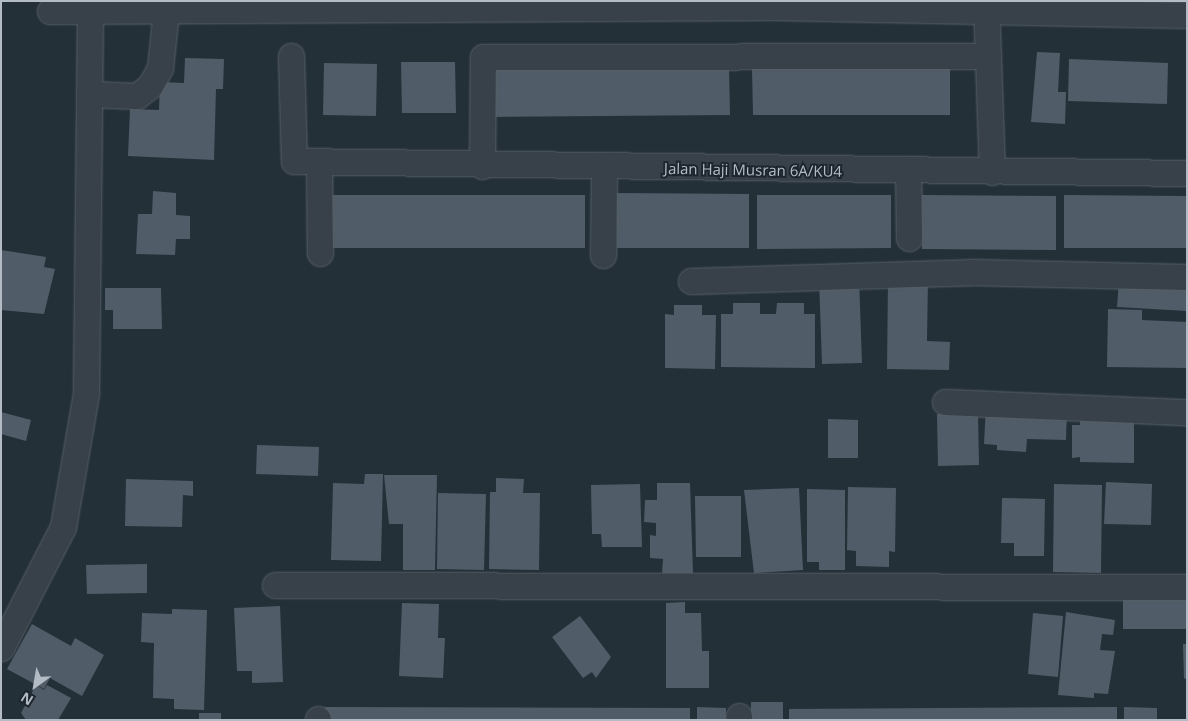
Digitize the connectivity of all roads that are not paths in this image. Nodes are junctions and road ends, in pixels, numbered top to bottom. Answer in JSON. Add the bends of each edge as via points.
{"nodes":[{"id":1,"x":649,"y":4,"type":"edge"},
{"id":2,"x":775,"y":4,"type":"edge"},
{"id":3,"x":262,"y":6,"type":"edge"},
{"id":4,"x":987,"y":6,"type":"edge"},
{"id":5,"x":1101,"y":7,"type":"edge"},
{"id":6,"x":50,"y":11,"type":"dead end"},
{"id":7,"x":166,"y":11,"type":"junction"},
{"id":8,"x":90,"y":12,"type":"junction"},
{"id":9,"x":1187,"y":15,"type":"edge"},
{"id":10,"x":291,"y":56,"type":"dead end"},
{"id":11,"x":988,"y":56,"type":"junction"},
{"id":12,"x":89,"y":94,"type":"junction"},
{"id":13,"x":319,"y":164,"type":"junction"},
{"id":14,"x":482,"y":166,"type":"junction"},
{"id":15,"x":604,"y":168,"type":"junction"},
{"id":16,"x":908,"y":171,"type":"junction"},
{"id":17,"x":992,"y":172,"type":"junction"},
{"id":18,"x":1187,"y":173,"type":"edge"},
{"id":19,"x":909,"y":238,"type":"dead end"},
{"id":20,"x":320,"y":253,"type":"dead end"},
{"id":21,"x":603,"y":256,"type":"dead end"},
{"id":22,"x":1187,"y":277,"type":"edge"},
{"id":23,"x":691,"y":281,"type":"dead end"},
{"id":24,"x":945,"y":402,"type":"dead end"},
{"id":25,"x":1187,"y":412,"type":"edge"},
{"id":26,"x":275,"y":585,"type":"dead end"},
{"id":27,"x":1187,"y":587,"type":"edge"},
{"id":28,"x":1,"y":648,"type":"edge"}],
"edges":[{"from":1,"to":2,"type":"street"},
{"from":1,"to":3,"type":"street"},
{"from":2,"to":4,"type":"street"},
{"from":3,"to":7,"type":"street"},
{"from":4,"to":5,"type":"street"},
{"from":4,"to":11,"type":"street"},
{"from":5,"to":9,"type":"street"},
{"from":6,"to":8,"type":"street"},
{"from":7,"to":8,"type":"street"},
{"from":7,"to":12,"type":"street","via":[[160,68],[150,86],[137,96]]},
{"from":8,"to":12,"type":"street"},
{"from":10,"to":13,"type":"street","name":"Jalan Haji Musran 6A/KU4","via":[[294,161]]},
{"from":11,"to":14,"type":"street","via":[[483,57]]},
{"from":11,"to":17,"type":"street"},
{"from":12,"to":28,"type":"street","via":[[86,394],[63,527]]},
{"from":13,"to":14,"type":"street","name":"Jalan Haji Musran 6A/KU4"},
{"from":13,"to":20,"type":"street"},
{"from":14,"to":15,"type":"street","name":"Jalan Haji Musran 6A/KU4"},
{"from":15,"to":16,"type":"street","name":"Jalan Haji Musran 6A/KU4"},
{"from":15,"to":21,"type":"street"},
{"from":16,"to":17,"type":"street","name":"Jalan Haji Musran 6A/KU4"},
{"from":16,"to":19,"type":"street"},
{"from":17,"to":18,"type":"street","name":"Jalan Haji Musran 6A/KU4"},
{"from":22,"to":23,"type":"street","via":[[970,272]]},
{"from":24,"to":25,"type":"street"},
{"from":26,"to":27,"type":"street"}]}
